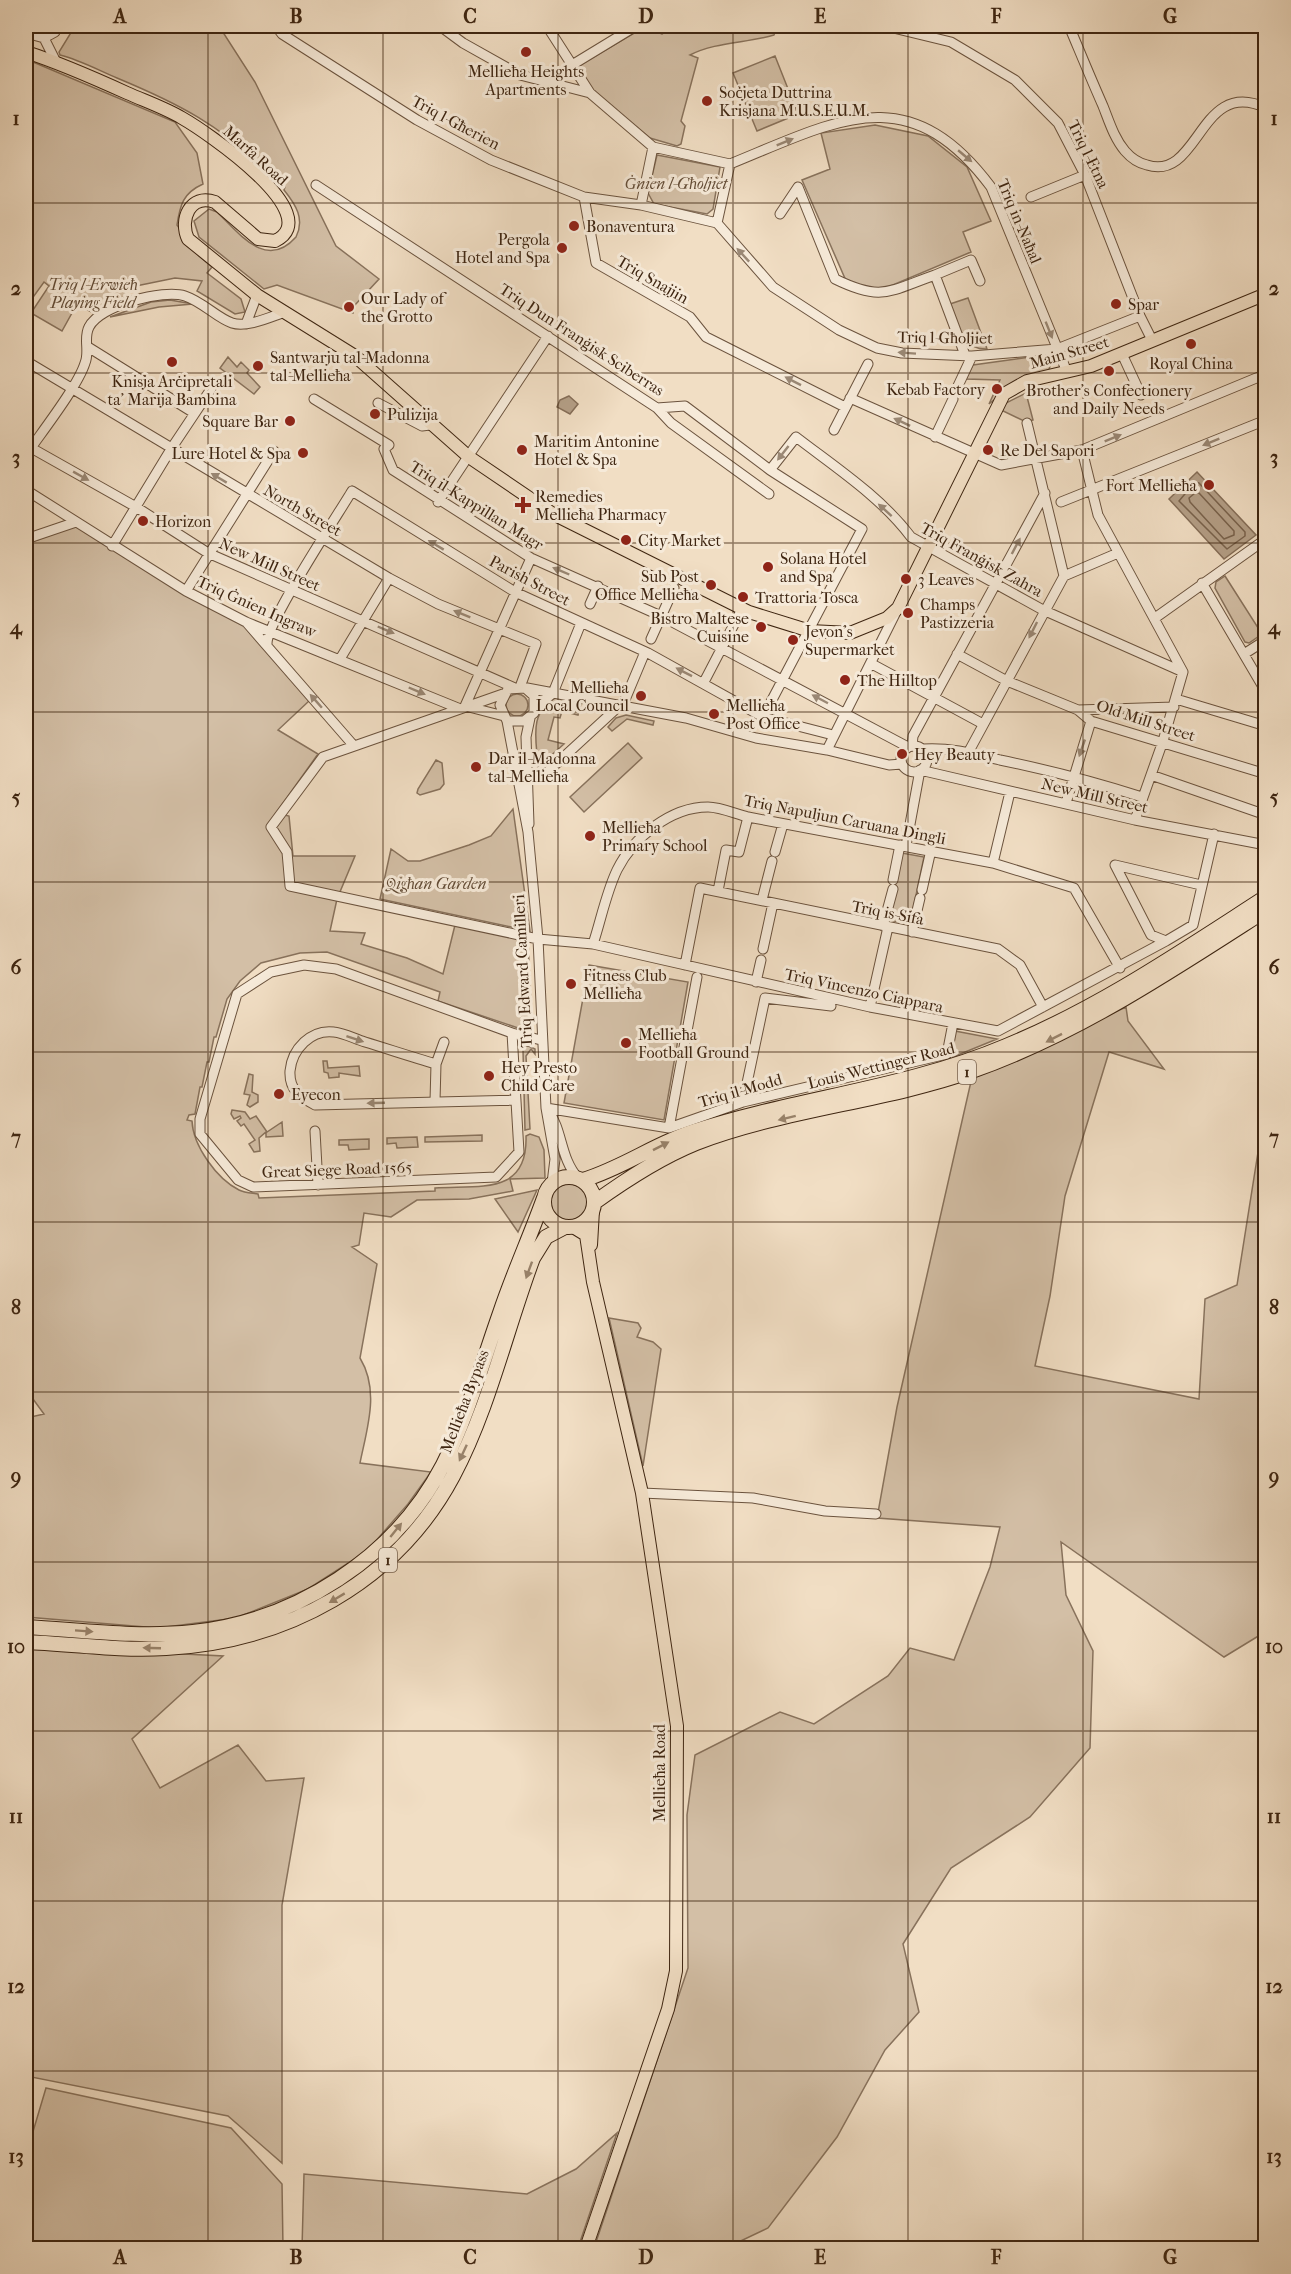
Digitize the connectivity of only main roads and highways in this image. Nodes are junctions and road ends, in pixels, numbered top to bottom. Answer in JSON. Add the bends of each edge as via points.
{"nodes":[{"id":1,"x":26,"y":52,"type":"edge"},
{"id":2,"x":1266,"y":294,"type":"edge"},
{"id":3,"x":810,"y":631,"type":"joint"},
{"id":4,"x":1266,"y":897,"type":"edge"},
{"id":5,"x":1266,"y":910,"type":"edge"},
{"id":6,"x":581,"y":1179,"type":"junction"},
{"id":7,"x":544,"y":1198,"type":"junction"},
{"id":8,"x":594,"y":1206,"type":"junction"},
{"id":9,"x":569,"y":1227,"type":"junction"},
{"id":10,"x":590,"y":1255,"type":"junction"},
{"id":11,"x":26,"y":1627,"type":"edge"},
{"id":12,"x":26,"y":1642,"type":"edge"},
{"id":13,"x":586,"y":2248,"type":"edge"}],
"edges":[{"from":1,"to":3,"type":"main road","name":"Marfa Road","via":[[181,117],[212,136],[247,166],[281,200],[290,217],[281,238],[258,238],[211,201],[194,204],[184,216],[190,242],[257,295],[355,356],[469,457],[553,514],[742,609]]},
{"from":2,"to":3,"type":"main road","name":"Main Street","via":[[1122,354],[1027,381],[1004,394],[898,608],[887,618],[850,633]]},
{"from":6,"to":4,"type":"highway","name":"Louis Wettinger Road","number":"1","one_way":true,"via":[[609,1172],[692,1132],[912,1077],[1006,1046],[1130,985]]},
{"from":5,"to":8,"type":"highway","name":"Louis Wettinger Road","number":"1","one_way":true,"via":[[1135,995],[1040,1045],[971,1071],[736,1130],[696,1144],[641,1170]]},
{"from":6,"to":7,"type":"highway","via":[[561,1178],[552,1183]]},
{"from":6,"to":8,"type":"highway","via":[[590,1187]]},
{"from":7,"to":9,"type":"highway","via":[[548,1217]]},
{"from":11,"to":7,"type":"highway","name":"Mellieħa Bypass","number":"1","one_way":true,"via":[[160,1634],[236,1624],[270,1614],[325,1587],[384,1545],[426,1491],[459,1432]]},
{"from":8,"to":9,"type":"highway","via":[[588,1218]]},
{"from":8,"to":10,"type":"main road","name":"Mellieħa Road"},
{"from":9,"to":10,"type":"main road","name":"Mellieħa Road","via":[[586,1235]]},
{"from":9,"to":12,"type":"highway","name":"Mellieħa Bypass","number":"1","one_way":true,"via":[[546,1237],[533,1258],[471,1437],[452,1476],[433,1508],[377,1570],[309,1614],[240,1639],[165,1648]]},
{"from":10,"to":13,"type":"main road","name":"Mellieħa Road","via":[[595,1292],[642,1493],[679,1753],[676,1971],[668,2009]]}]}
